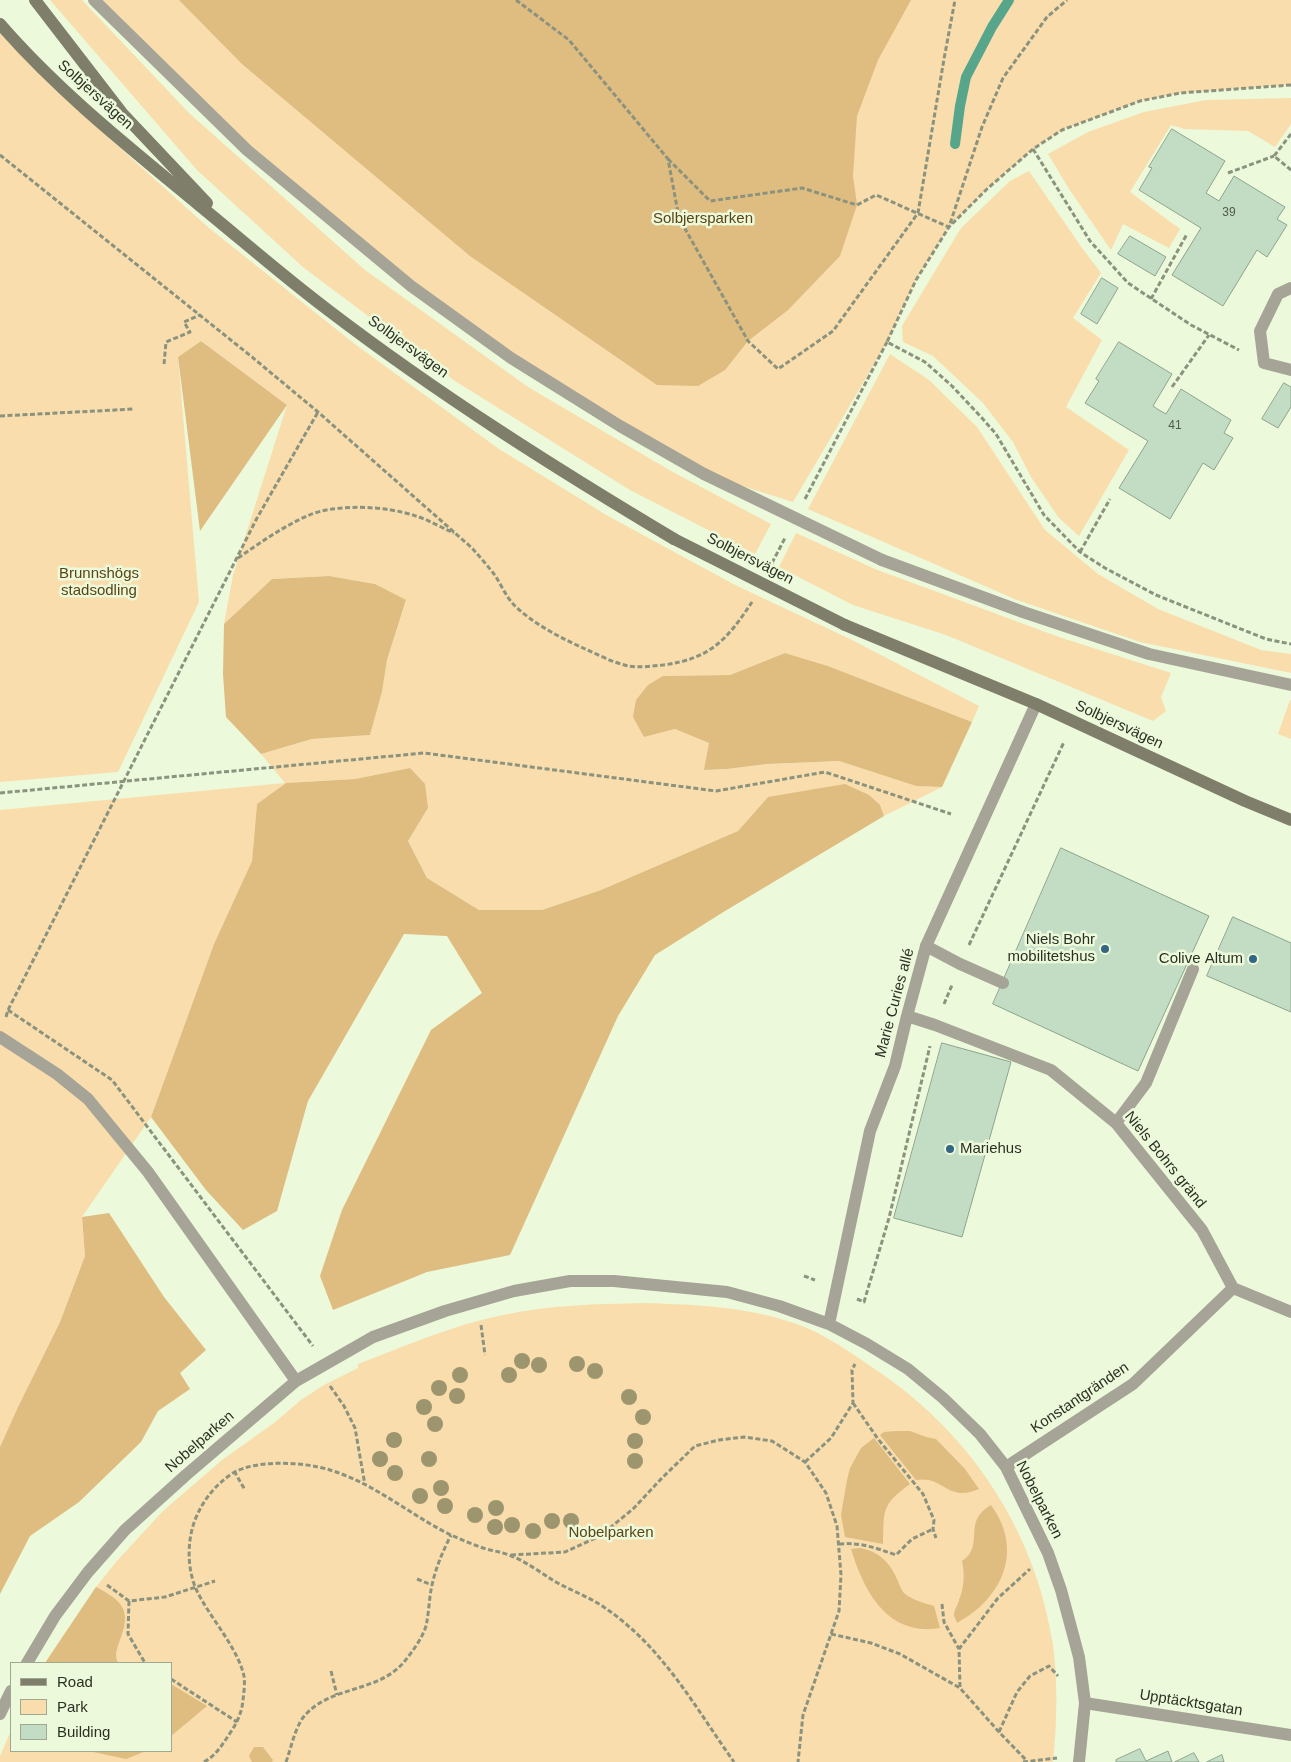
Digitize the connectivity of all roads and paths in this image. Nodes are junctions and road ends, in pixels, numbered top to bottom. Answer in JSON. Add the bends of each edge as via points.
{"nodes":[{"id":1,"x":35,"y":0,"type":"edge"},
{"id":2,"x":94,"y":0,"type":"edge"},
{"id":3,"x":516,"y":0,"type":"edge"},
{"id":4,"x":955,"y":0,"type":"edge"},
{"id":5,"x":1067,"y":0,"type":"edge"},
{"id":6,"x":0,"y":24,"type":"edge"},
{"id":7,"x":1291,"y":85,"type":"edge"},
{"id":8,"x":1291,"y":134,"type":"edge"},
{"id":9,"x":1033,"y":149,"type":"junction"},
{"id":10,"x":0,"y":155,"type":"edge"},
{"id":11,"x":1274,"y":156,"type":"junction"},
{"id":12,"x":668,"y":159,"type":"junction"},
{"id":13,"x":1291,"y":170,"type":"edge"},
{"id":14,"x":1228,"y":173,"type":"dead end"},
{"id":15,"x":918,"y":213,"type":"junction"},
{"id":16,"x":950,"y":227,"type":"junction"},
{"id":17,"x":1187,"y":234,"type":"dead end"},
{"id":18,"x":243,"y":241,"type":"junction"},
{"id":19,"x":1291,"y":288,"type":"edge"},
{"id":20,"x":1151,"y":299,"type":"junction"},
{"id":21,"x":200,"y":315,"type":"junction"},
{"id":22,"x":1209,"y":335,"type":"junction"},
{"id":23,"x":887,"y":342,"type":"junction"},
{"id":24,"x":1264,"y":363,"type":"junction"},
{"id":25,"x":164,"y":364,"type":"dead end"},
{"id":26,"x":1291,"y":370,"type":"edge"},
{"id":27,"x":1172,"y":387,"type":"dead end"},
{"id":28,"x":134,"y":409,"type":"dead end"},
{"id":29,"x":318,"y":412,"type":"junction"},
{"id":30,"x":0,"y":416,"type":"edge"},
{"id":31,"x":1110,"y":499,"type":"dead end"},
{"id":32,"x":802,"y":505,"type":"dead end"},
{"id":33,"x":457,"y":535,"type":"junction"},
{"id":34,"x":786,"y":536,"type":"dead end"},
{"id":35,"x":1080,"y":552,"type":"junction"},
{"id":36,"x":238,"y":559,"type":"junction"},
{"id":37,"x":770,"y":566,"type":"dead end"},
{"id":38,"x":753,"y":600,"type":"dead end"},
{"id":39,"x":1291,"y":644,"type":"edge"},
{"id":40,"x":1291,"y":685,"type":"edge"},
{"id":41,"x":1036,"y":704,"type":"junction"},
{"id":42,"x":125,"y":781,"type":"junction"},
{"id":43,"x":0,"y":793,"type":"edge"},
{"id":44,"x":951,"y":814,"type":"dead end"},
{"id":45,"x":1291,"y":820,"type":"edge"},
{"id":46,"x":926,"y":946,"type":"junction"},
{"id":47,"x":1193,"y":968,"type":"dead end"},
{"id":48,"x":1002,"y":983,"type":"dead end"},
{"id":49,"x":907,"y":1016,"type":"junction"},
{"id":50,"x":0,"y":1037,"type":"edge"},
{"id":51,"x":1116,"y":1123,"type":"junction"},
{"id":52,"x":1233,"y":1288,"type":"junction"},
{"id":53,"x":477,"y":1302,"type":"junction"},
{"id":54,"x":1291,"y":1312,"type":"edge"},
{"id":55,"x":829,"y":1324,"type":"junction"},
{"id":56,"x":867,"y":1344,"type":"junction"},
{"id":57,"x":485,"y":1355,"type":"dead end"},
{"id":58,"x":317,"y":1369,"type":"junction"},
{"id":59,"x":296,"y":1381,"type":"junction"},
{"id":60,"x":853,"y":1403,"type":"junction"},
{"id":61,"x":805,"y":1462,"type":"junction"},
{"id":62,"x":1006,"y":1467,"type":"junction"},
{"id":63,"x":365,"y":1485,"type":"junction"},
{"id":64,"x":933,"y":1529,"type":"junction"},
{"id":65,"x":451,"y":1535,"type":"junction"},
{"id":66,"x":936,"y":1538,"type":"dead end"},
{"id":67,"x":839,"y":1544,"type":"junction"},
{"id":68,"x":1048,"y":1553,"type":"junction"},
{"id":69,"x":511,"y":1556,"type":"junction"},
{"id":70,"x":88,"y":1572,"type":"junction"},
{"id":71,"x":416,"y":1580,"type":"dead end"},
{"id":72,"x":215,"y":1581,"type":"dead end"},
{"id":73,"x":432,"y":1585,"type":"junction"},
{"id":74,"x":195,"y":1586,"type":"junction"},
{"id":75,"x":130,"y":1601,"type":"junction"},
{"id":76,"x":942,"y":1604,"type":"dead end"},
{"id":77,"x":831,"y":1634,"type":"junction"},
{"id":78,"x":959,"y":1649,"type":"junction"},
{"id":79,"x":28,"y":1662,"type":"edge"},
{"id":80,"x":144,"y":1662,"type":"edge"},
{"id":81,"x":331,"y":1671,"type":"dead end"},
{"id":82,"x":172,"y":1680,"type":"edge"},
{"id":83,"x":960,"y":1688,"type":"junction"},
{"id":84,"x":10,"y":1693,"type":"edge"},
{"id":85,"x":337,"y":1695,"type":"junction"},
{"id":86,"x":1085,"y":1702,"type":"junction"},
{"id":87,"x":0,"y":1714,"type":"edge"},
{"id":88,"x":237,"y":1722,"type":"junction"},
{"id":89,"x":999,"y":1732,"type":"junction"},
{"id":90,"x":1291,"y":1735,"type":"edge"},
{"id":91,"x":1080,"y":1759,"type":"edge"},
{"id":92,"x":204,"y":1762,"type":"edge"},
{"id":93,"x":286,"y":1762,"type":"edge"},
{"id":94,"x":734,"y":1762,"type":"edge"},
{"id":95,"x":798,"y":1762,"type":"edge"},
{"id":96,"x":1025,"y":1762,"type":"edge"}],
"edges":[{"from":1,"to":18,"type":"main road","name":"Solbjersvägen","via":[[122,113]]},
{"from":2,"to":40,"type":"street","bridge":true,"via":[[247,150],[411,286],[511,358],[620,426],[704,474],[882,560],[1148,654]]},
{"from":3,"to":12,"type":"path","via":[[569,40]]},
{"from":4,"to":15,"type":"path"},
{"from":5,"to":16,"type":"path","via":[[1047,17],[1003,78],[982,127]]},
{"from":6,"to":18,"type":"main road","name":"Solbjersvägen","via":[[26,54],[98,122]]},
{"from":7,"to":9,"type":"path","via":[[1180,93],[1140,101],[1062,130]]},
{"from":8,"to":11,"type":"path"},
{"from":9,"to":16,"type":"path"},
{"from":9,"to":20,"type":"path","via":[[1090,241],[1128,283]]},
{"from":10,"to":21,"type":"path"},
{"from":11,"to":13,"type":"path"},
{"from":11,"to":14,"type":"path"},
{"from":12,"to":15,"type":"path","via":[[710,201],[802,188],[857,205],[876,196]]},
{"from":12,"to":15,"type":"path","via":[[679,218],[748,341],[778,369],[833,330]]},
{"from":15,"to":16,"type":"path"},
{"from":16,"to":23,"type":"path","via":[[916,280]]},
{"from":17,"to":20,"type":"path"},
{"from":18,"to":41,"type":"main road","name":"Solbjersvägen","bridge":true,"via":[[328,310],[476,416],[558,470],[674,539],[845,625]]},
{"from":19,"to":24,"type":"street","via":[[1278,294],[1260,331]]},
{"from":20,"to":22,"type":"path"},
{"from":21,"to":25,"type":"path","via":[[184,322],[190,332],[166,342]]},
{"from":21,"to":29,"type":"path"},
{"from":22,"to":24,"type":"path"},
{"from":22,"to":27,"type":"path"},
{"from":23,"to":32,"type":"path"},
{"from":23,"to":35,"type":"path","via":[[925,362],[981,416],[996,434],[1044,515]]},
{"from":24,"to":26,"type":"street"},
{"from":28,"to":30,"type":"path"},
{"from":29,"to":33,"type":"path"},
{"from":29,"to":36,"type":"path","via":[[257,518]]},
{"from":31,"to":35,"type":"path"},
{"from":33,"to":36,"type":"path","via":[[415,516],[380,509],[344,507],[308,515]]},
{"from":33,"to":38,"type":"path","via":[[472,548],[514,604],[533,621],[571,642],[629,666],[678,663],[698,657],[722,642]]},
{"from":34,"to":37,"type":"path"},
{"from":35,"to":39,"type":"path","via":[[1156,595],[1266,639]]},
{"from":36,"to":42,"type":"path"},
{"from":41,"to":45,"type":"main road","name":"Solbjersvägen"},
{"from":41,"to":46,"type":"street","name":"Marie Curies allé"},
{"from":42,"to":43,"type":"path"},
{"from":42,"to":44,"type":"path","via":[[424,752],[716,790],[825,772]]},
{"from":42,"to":50,"type":"path","via":[[8,1010]]},
{"from":46,"to":48,"type":"street"},
{"from":46,"to":49,"type":"street","name":"Marie Curies allé"},
{"from":47,"to":51,"type":"street","via":[[1146,1083]]},
{"from":49,"to":51,"type":"street","name":"Niels Bohrs gränd","via":[[1050,1070]]},
{"from":49,"to":55,"type":"street","name":"Marie Curies allé","via":[[895,1066],[870,1131]]},
{"from":50,"to":59,"type":"street","via":[[57,1074],[88,1099],[148,1172]]},
{"from":51,"to":52,"type":"street","name":"Niels Bohrs gränd","via":[[1202,1230]]},
{"from":52,"to":54,"type":"street"},
{"from":52,"to":62,"type":"street","name":"Konstantgränden","via":[[1133,1384]]},
{"from":53,"to":55,"type":"street","name":"Nobelparken","via":[[514,1291],[570,1281],[614,1281],[728,1292]]},
{"from":53,"to":57,"type":"path"},
{"from":53,"to":58,"type":"street","name":"Nobelparken","via":[[373,1337]]},
{"from":55,"to":56,"type":"street","name":"Nobelparken"},
{"from":56,"to":60,"type":"path","via":[[852,1370]]},
{"from":56,"to":62,"type":"street","name":"Nobelparken","via":[[908,1369],[943,1398],[980,1434]]},
{"from":58,"to":59,"type":"street","name":"Nobelparken"},
{"from":58,"to":63,"type":"path","via":[[344,1406],[355,1428]]},
{"from":59,"to":70,"type":"street","name":"Nobelparken","via":[[125,1530]]},
{"from":60,"to":61,"type":"path","via":[[831,1438]]},
{"from":60,"to":64,"type":"path","via":[[923,1494],[934,1520]]},
{"from":61,"to":67,"type":"path","via":[[826,1493],[837,1526]]},
{"from":61,"to":69,"type":"path","via":[[772,1441],[744,1437],[695,1446],[633,1509],[600,1536],[565,1552]]},
{"from":62,"to":68,"type":"street","name":"Nobelparken"},
{"from":63,"to":65,"type":"path"},
{"from":63,"to":74,"type":"path","via":[[311,1466],[272,1464],[234,1472],[211,1490],[199,1508],[189,1544]]},
{"from":64,"to":66,"type":"path"},
{"from":64,"to":67,"type":"path","via":[[912,1539],[896,1555],[871,1546]]},
{"from":65,"to":69,"type":"path"},
{"from":65,"to":73,"type":"path","via":[[438,1561]]},
{"from":67,"to":77,"type":"path","via":[[839,1611]]},
{"from":68,"to":78,"type":"path","via":[[998,1598]]},
{"from":68,"to":86,"type":"street","name":"Nobelparken","via":[[1062,1590],[1079,1657]]},
{"from":69,"to":94,"type":"path","via":[[607,1608],[633,1630],[681,1682]]},
{"from":70,"to":75,"type":"path"},
{"from":70,"to":79,"type":"street","name":"Nobelparken","via":[[55,1616]]},
{"from":71,"to":73,"type":"path"},
{"from":72,"to":74,"type":"path"},
{"from":73,"to":85,"type":"path","via":[[425,1627],[415,1648],[402,1664],[378,1682]]},
{"from":74,"to":75,"type":"path","via":[[165,1597]]},
{"from":74,"to":88,"type":"path","via":[[244,1676],[242,1708]]},
{"from":75,"to":80,"type":"path","via":[[128,1634]]},
{"from":76,"to":78,"type":"path","via":[[944,1622]]},
{"from":77,"to":83,"type":"path","via":[[900,1654]]},
{"from":77,"to":95,"type":"path","via":[[803,1716]]},
{"from":78,"to":83,"type":"path"},
{"from":81,"to":85,"type":"path"},
{"from":82,"to":88,"type":"path"},
{"from":83,"to":89,"type":"path"},
{"from":84,"to":87,"type":"street"},
{"from":85,"to":93,"type":"path","via":[[322,1700],[303,1719],[294,1734]]},
{"from":86,"to":89,"type":"path","via":[[1049,1666],[1030,1676],[1017,1692]]},
{"from":86,"to":90,"type":"street","name":"Upptäcktsgatan"},
{"from":86,"to":91,"type":"street","name":"Nobelparken"},
{"from":88,"to":92,"type":"path","via":[[221,1747]]},
{"from":89,"to":96,"type":"path"},
{"from":91,"to":96,"type":"path"}]}
